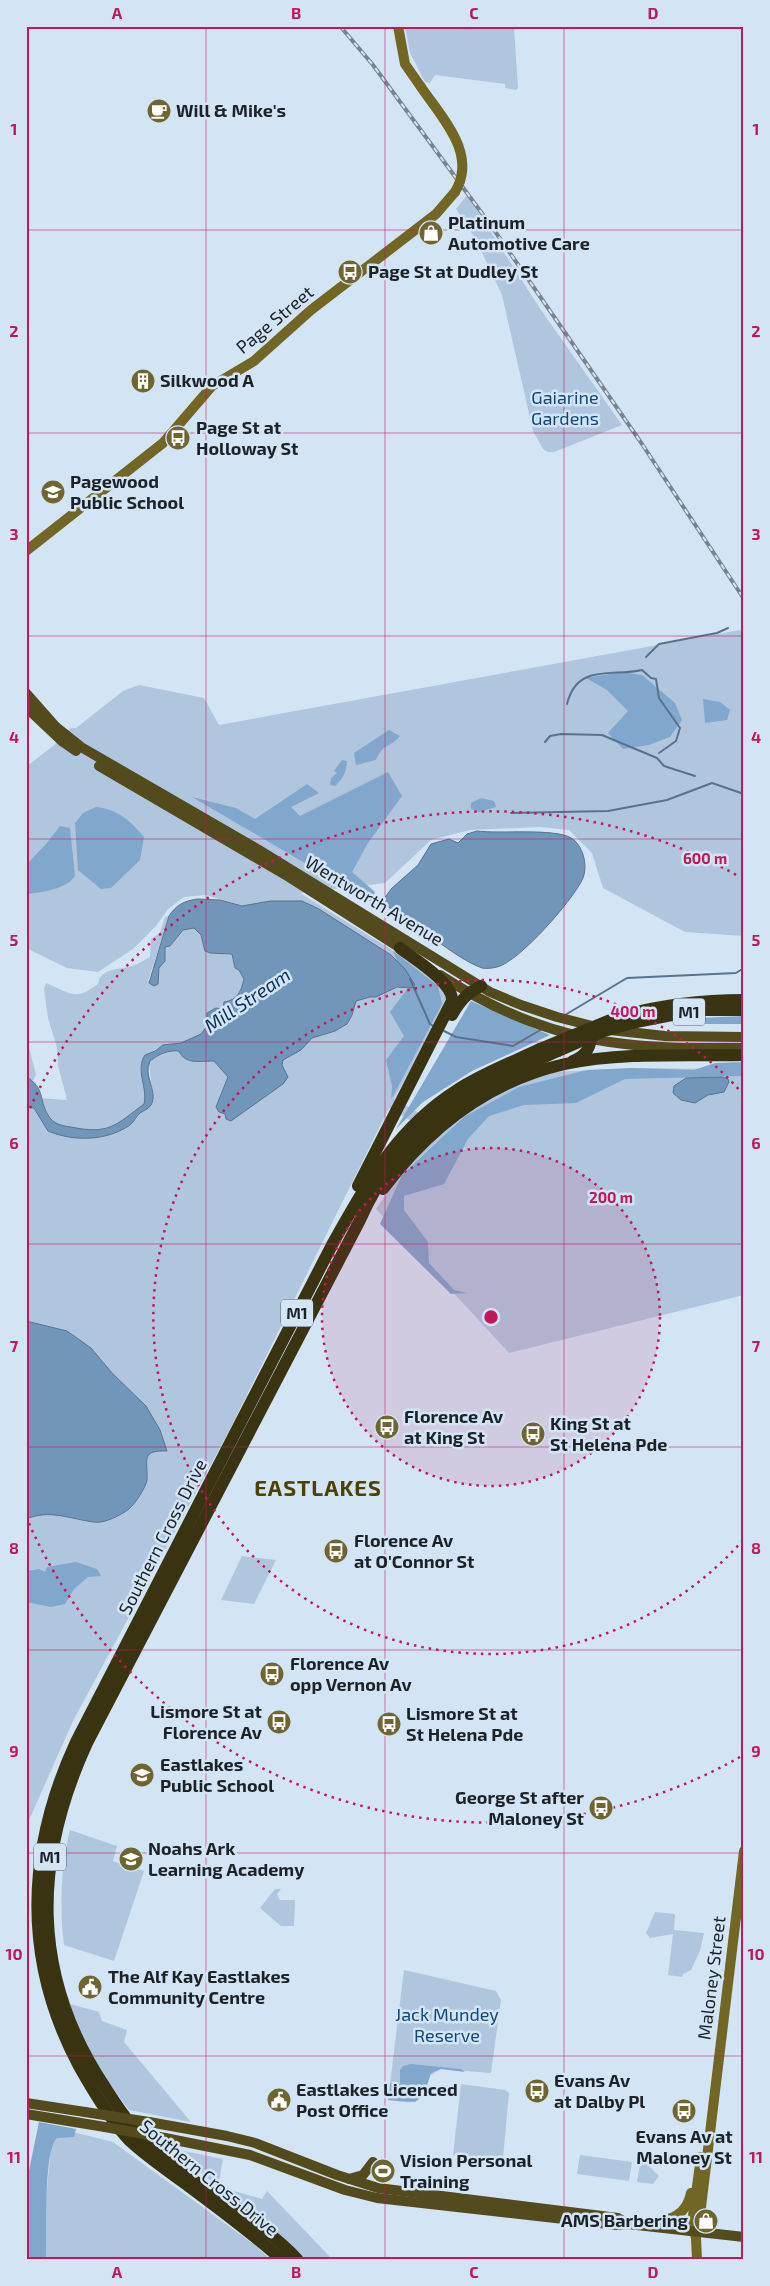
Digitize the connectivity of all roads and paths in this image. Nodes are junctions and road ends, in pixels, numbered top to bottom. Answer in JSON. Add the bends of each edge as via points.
{"nodes":[{"id":1,"x":398,"y":26,"type":"edge"},
{"id":2,"x":26,"y":551,"type":"edge"},
{"id":3,"x":26,"y":693,"type":"edge"},
{"id":4,"x":26,"y":708,"type":"edge"},
{"id":5,"x":400,"y":948,"type":"junction"},
{"id":6,"x":481,"y":986,"type":"junction"},
{"id":7,"x":468,"y":992,"type":"junction"},
{"id":8,"x":744,"y":1000,"type":"edge"},
{"id":9,"x":744,"y":1010,"type":"edge"},
{"id":10,"x":554,"y":1023,"type":"junction"},
{"id":11,"x":444,"y":1025,"type":"junction"},
{"id":12,"x":744,"y":1037,"type":"edge"},
{"id":13,"x":591,"y":1039,"type":"junction"},
{"id":14,"x":744,"y":1048,"type":"edge"},
{"id":15,"x":744,"y":1055,"type":"edge"},
{"id":16,"x":566,"y":1064,"type":"junction"},
{"id":17,"x":426,"y":1126,"type":"junction"},
{"id":18,"x":333,"y":1243,"type":"junction"},
{"id":19,"x":267,"y":1385,"type":"junction"},
{"id":20,"x":259,"y":1401,"type":"junction"},
{"id":21,"x":744,"y":1851,"type":"edge"},
{"id":22,"x":26,"y":2103,"type":"edge"},
{"id":23,"x":712,"y":2109,"type":"junction"},
{"id":24,"x":26,"y":2114,"type":"edge"},
{"id":25,"x":373,"y":2162,"type":"dead end"},
{"id":26,"x":700,"y":2166,"type":"junction"},
{"id":27,"x":348,"y":2179,"type":"junction"},
{"id":28,"x":628,"y":2224,"type":"junction"},
{"id":29,"x":641,"y":2225,"type":"junction"},
{"id":30,"x":695,"y":2232,"type":"junction"},
{"id":31,"x":744,"y":2237,"type":"edge"},
{"id":32,"x":282,"y":2260,"type":"edge"},
{"id":33,"x":298,"y":2260,"type":"edge"},
{"id":34,"x":697,"y":2260,"type":"edge"}],
"edges":[{"from":1,"to":2,"type":"main road","name":"Page Street","bridge":true,"via":[[405,64],[455,135],[460,148],[462,173],[455,192],[436,214],[311,310],[254,361],[212,386],[162,442]]},
{"from":3,"to":6,"type":"main road","name":"Wentworth Avenue","via":[[56,727],[81,747],[259,850]]},
{"from":4,"to":5,"type":"main road","name":"Wentworth Avenue","via":[[63,742],[118,778],[290,877]]},
{"from":5,"to":7,"type":"main road","name":"Wentworth Avenue"},
{"from":5,"to":11,"type":"highway","via":[[450,989],[452,1001]]},
{"from":6,"to":7,"type":"highway"},
{"from":6,"to":10,"type":"main road","name":"Wentworth Avenue"},
{"from":7,"to":10,"type":"main road","name":"Wentworth Avenue","via":[[518,1017]]},
{"from":7,"to":11,"type":"highway"},
{"from":8,"to":17,"type":"highway","name":"Southern Cross Drive","number":"M1","bridge":true,"via":[[661,1006],[620,1016],[540,1049],[459,1088]]},
{"from":9,"to":17,"type":"highway","name":"Southern Cross Drive","number":"M1","bridge":true,"via":[[698,1010],[604,1031],[489,1082],[463,1097]]},
{"from":10,"to":12,"type":"main road","name":"Wentworth Avenue","via":[[641,1035]]},
{"from":10,"to":13,"type":"main road","name":"Wentworth Avenue"},
{"from":11,"to":18,"type":"highway","via":[[399,1104]]},
{"from":13,"to":14,"type":"main road","name":"Wentworth Avenue","via":[[648,1046]]},
{"from":13,"to":16,"type":"highway","via":[[584,1055]]},
{"from":15,"to":16,"type":"highway","via":[[636,1057]]},
{"from":16,"to":17,"type":"highway","via":[[519,1079]]},
{"from":17,"to":18,"type":"highway","name":"Southern Cross Drive","number":"M1","via":[[383,1160]]},
{"from":17,"to":19,"type":"highway","name":"Southern Cross Drive","number":"M1","via":[[359,1222]]},
{"from":18,"to":19,"type":"highway","name":"Southern Cross Drive","number":"M1"},
{"from":19,"to":20,"type":"highway","name":"Southern Cross Drive","number":"M1"},
{"from":20,"to":32,"type":"highway","name":"Southern Cross Drive","number":"M1","via":[[65,1767],[41,1845],[37,1928],[56,2017],[103,2104],[136,2146],[253,2234]]},
{"from":20,"to":33,"type":"highway","name":"Southern Cross Drive","number":"M1","via":[[74,1772],[51,1850],[48,1924],[54,1972],[70,2025],[90,2065],[117,2107],[157,2152]]},
{"from":21,"to":23,"type":"main road","name":"Maloney Street"},
{"from":22,"to":27,"type":"main road","bridge":true,"via":[[227,2136],[255,2143]]},
{"from":23,"to":26,"type":"main road","name":"Maloney Street"},
{"from":23,"to":30,"type":"main road","name":"Maloney Street","via":[[700,2224]]},
{"from":24,"to":28,"type":"main road","bridge":true,"via":[[250,2155],[368,2197]]},
{"from":25,"to":27,"type":"main road","via":[[363,2175]]},
{"from":26,"to":29,"type":"main road","via":[[682,2212],[673,2219]]},
{"from":26,"to":30,"type":"main road","name":"Maloney Street","via":[[692,2222]]},
{"from":27,"to":28,"type":"main road","via":[[394,2191],[618,2218]]},
{"from":28,"to":29,"type":"main road"},
{"from":29,"to":30,"type":"main road"},
{"from":30,"to":31,"type":"main road"},
{"from":30,"to":34,"type":"main road"}]}
